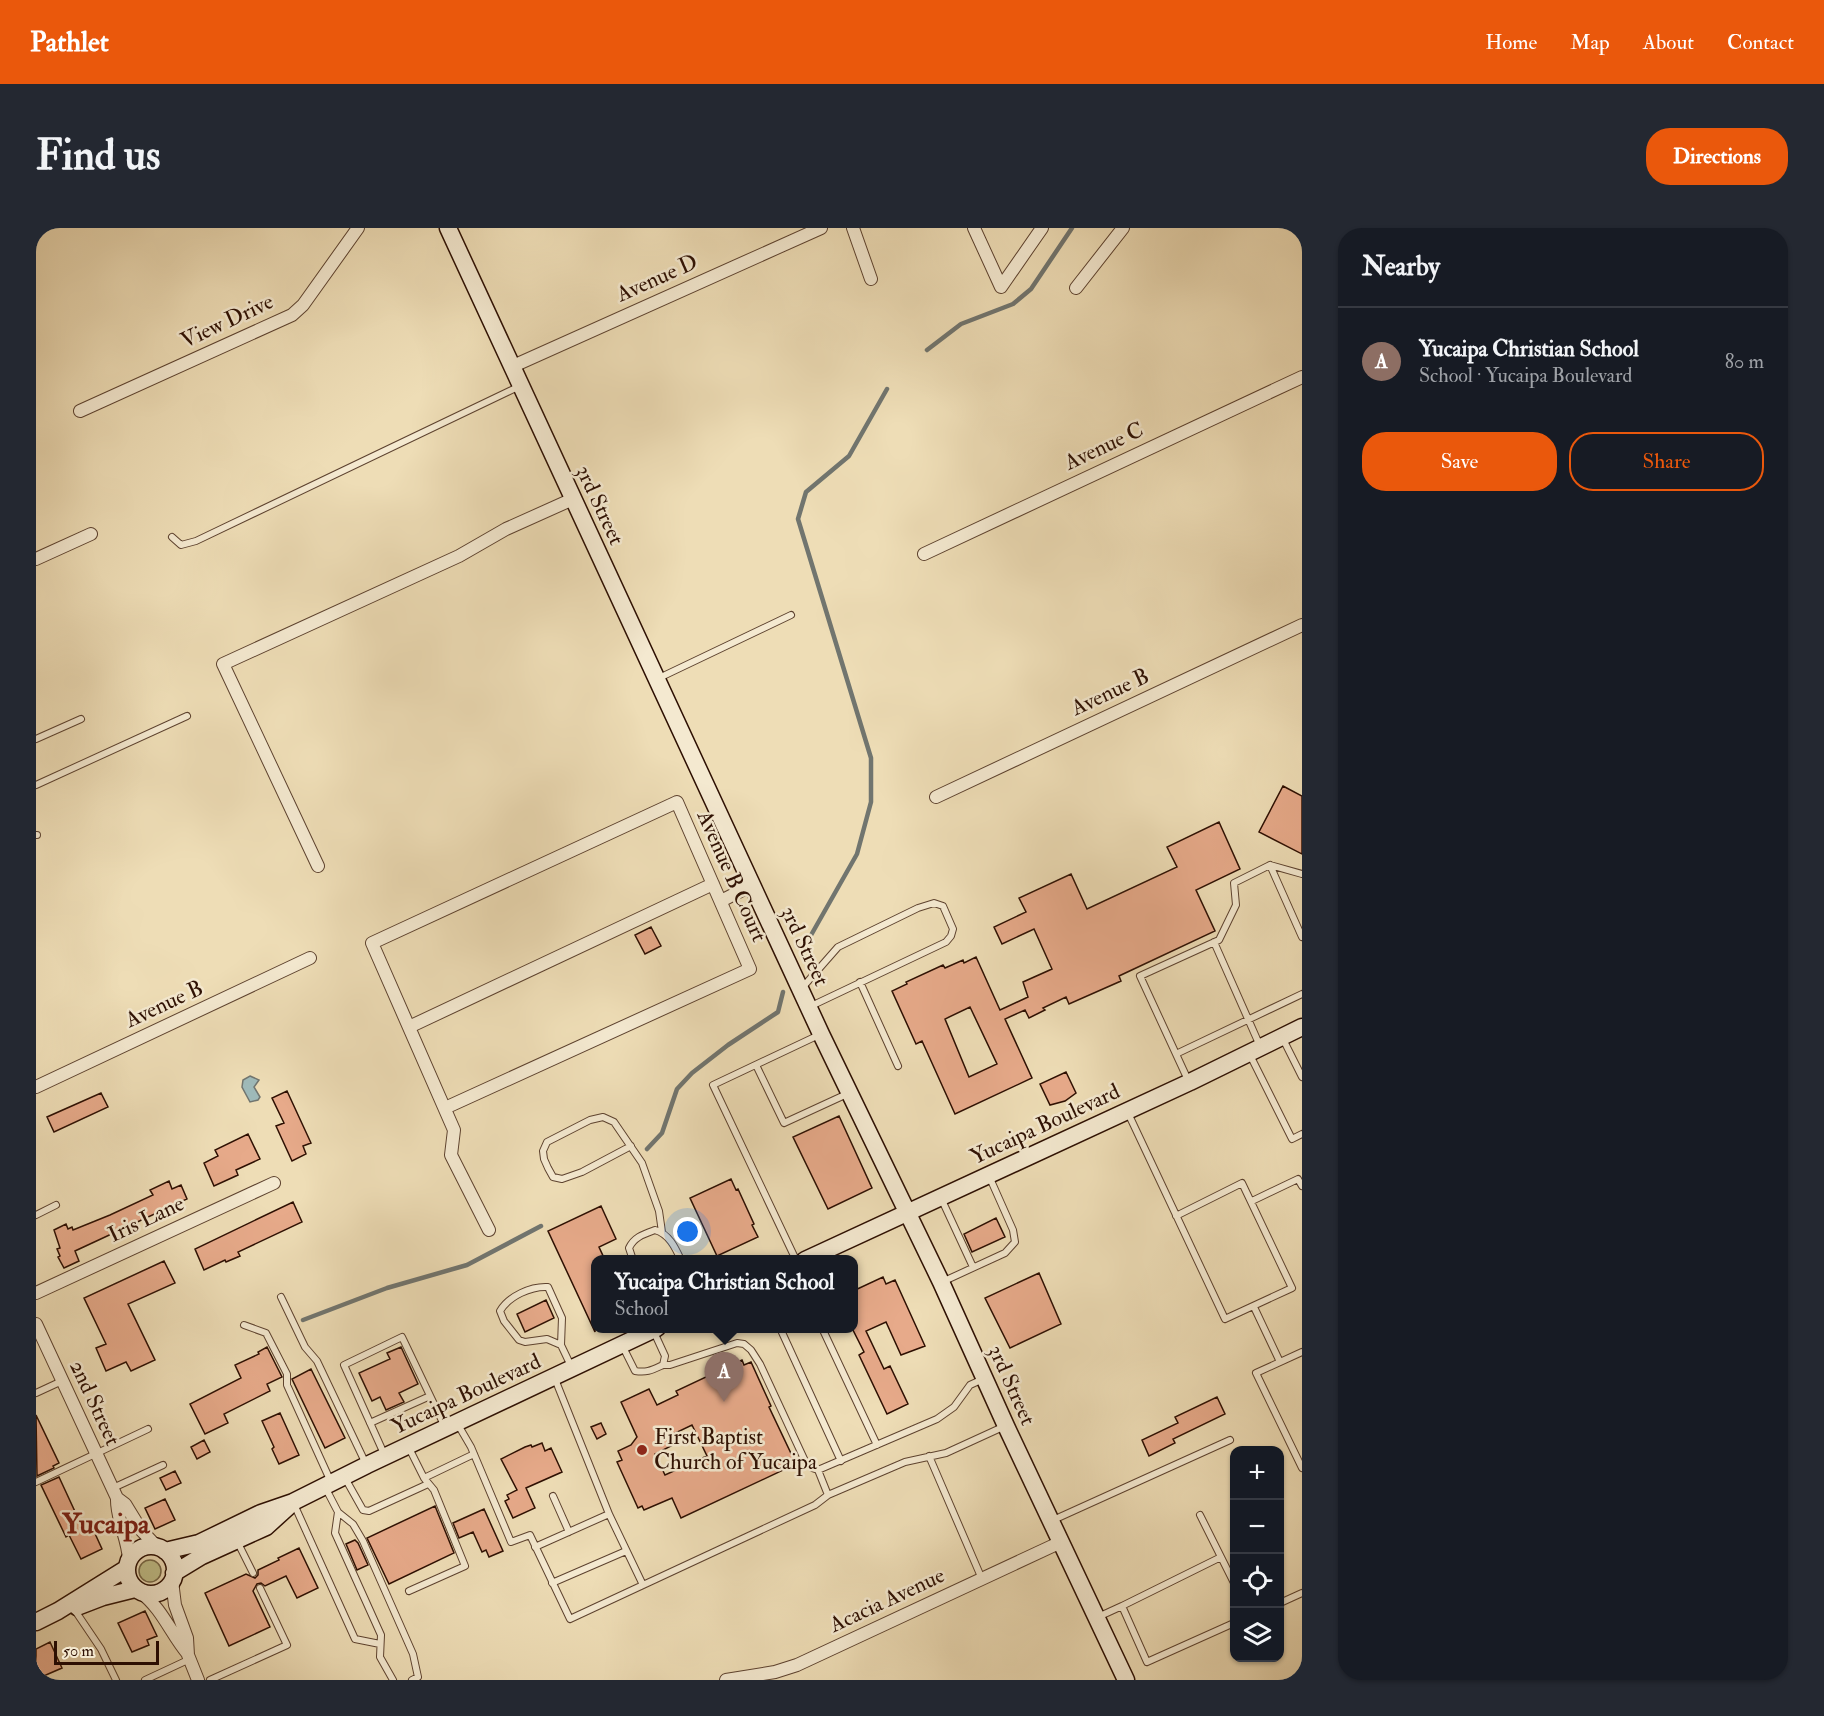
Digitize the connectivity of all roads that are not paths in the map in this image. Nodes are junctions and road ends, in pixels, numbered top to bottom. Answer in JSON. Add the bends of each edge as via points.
{"nodes":[{"id":1,"x":358,"y":228,"type":"edge"},
{"id":2,"x":820,"y":228,"type":"edge"},
{"id":3,"x":853,"y":228,"type":"edge"},
{"id":4,"x":974,"y":228,"type":"edge"},
{"id":5,"x":1042,"y":228,"type":"edge"},
{"id":6,"x":1123,"y":228,"type":"edge"},
{"id":7,"x":453,"y":230,"type":"edge"},
{"id":8,"x":871,"y":279,"type":"dead end"},
{"id":9,"x":1076,"y":288,"type":"dead end"},
{"id":10,"x":511,"y":367,"type":"junction"},
{"id":11,"x":1302,"y":377,"type":"edge"},
{"id":12,"x":520,"y":385,"type":"junction"},
{"id":13,"x":80,"y":411,"type":"dead end"},
{"id":14,"x":573,"y":499,"type":"junction"},
{"id":15,"x":91,"y":534,"type":"dead end"},
{"id":16,"x":172,"y":537,"type":"dead end"},
{"id":17,"x":924,"y":554,"type":"dead end"},
{"id":18,"x":36,"y":559,"type":"edge"},
{"id":19,"x":792,"y":615,"type":"dead end"},
{"id":20,"x":1302,"y":625,"type":"edge"},
{"id":21,"x":656,"y":679,"type":"junction"},
{"id":22,"x":187,"y":716,"type":"dead end"},
{"id":23,"x":81,"y":719,"type":"dead end"},
{"id":24,"x":36,"y":739,"type":"edge"},
{"id":25,"x":36,"y":785,"type":"edge"},
{"id":26,"x":936,"y":797,"type":"dead end"},
{"id":27,"x":1270,"y":865,"type":"junction"},
{"id":28,"x":318,"y":866,"type":"dead end"},
{"id":29,"x":1302,"y":874,"type":"edge"},
{"id":30,"x":713,"y":884,"type":"junction"},
{"id":31,"x":752,"y":885,"type":"junction"},
{"id":32,"x":721,"y":901,"type":"junction"},
{"id":33,"x":1302,"y":937,"type":"edge"},
{"id":34,"x":1214,"y":942,"type":"junction"},
{"id":35,"x":310,"y":958,"type":"dead end"},
{"id":36,"x":860,"y":982,"type":"junction"},
{"id":37,"x":801,"y":990,"type":"junction"},
{"id":38,"x":1302,"y":994,"type":"edge"},
{"id":39,"x":809,"y":1007,"type":"junction"},
{"id":40,"x":1248,"y":1020,"type":"junction"},
{"id":41,"x":1302,"y":1026,"type":"edge"},
{"id":42,"x":409,"y":1027,"type":"junction"},
{"id":43,"x":821,"y":1034,"type":"junction"},
{"id":44,"x":1282,"y":1036,"type":"junction"},
{"id":45,"x":1254,"y":1049,"type":"junction"},
{"id":46,"x":1176,"y":1054,"type":"junction"},
{"id":47,"x":756,"y":1065,"type":"junction"},
{"id":48,"x":898,"y":1066,"type":"dead end"},
{"id":49,"x":1301,"y":1075,"type":"edge"},
{"id":50,"x":1190,"y":1082,"type":"junction"},
{"id":51,"x":36,"y":1088,"type":"edge"},
{"id":52,"x":850,"y":1093,"type":"junction"},
{"id":53,"x":446,"y":1108,"type":"junction"},
{"id":54,"x":1127,"y":1111,"type":"junction"},
{"id":55,"x":1302,"y":1134,"type":"edge"},
{"id":56,"x":631,"y":1146,"type":"junction"},
{"id":57,"x":989,"y":1176,"type":"junction"},
{"id":58,"x":274,"y":1183,"type":"dead end"},
{"id":59,"x":1302,"y":1186,"type":"edge"},
{"id":60,"x":940,"y":1197,"type":"junction"},
{"id":61,"x":1252,"y":1201,"type":"junction"},
{"id":62,"x":56,"y":1205,"type":"dead end"},
{"id":63,"x":907,"y":1214,"type":"junction"},
{"id":64,"x":36,"y":1215,"type":"edge"},
{"id":65,"x":1176,"y":1216,"type":"junction"},
{"id":66,"x":489,"y":1230,"type":"dead end"},
{"id":67,"x":663,"y":1232,"type":"junction"},
{"id":68,"x":631,"y":1255,"type":"edge"},
{"id":69,"x":679,"y":1255,"type":"edge"},
{"id":70,"x":794,"y":1255,"type":"edge"},
{"id":71,"x":816,"y":1255,"type":"edge"},
{"id":72,"x":973,"y":1267,"type":"junction"},
{"id":73,"x":941,"y":1282,"type":"junction"},
{"id":74,"x":36,"y":1293,"type":"edge"},
{"id":75,"x":281,"y":1297,"type":"dead end"},
{"id":76,"x":1254,"y":1307,"type":"junction"},
{"id":77,"x":36,"y":1324,"type":"edge"},
{"id":78,"x":244,"y":1325,"type":"dead end"},
{"id":79,"x":649,"y":1333,"type":"edge"},
{"id":80,"x":656,"y":1333,"type":"edge"},
{"id":81,"x":782,"y":1333,"type":"edge"},
{"id":82,"x":824,"y":1333,"type":"edge"},
{"id":83,"x":561,"y":1345,"type":"junction"},
{"id":84,"x":40,"y":1346,"type":"edge"},
{"id":85,"x":622,"y":1346,"type":"junction"},
{"id":86,"x":1302,"y":1352,"type":"edge"},
{"id":87,"x":1280,"y":1362,"type":"junction"},
{"id":88,"x":663,"y":1365,"type":"junction"},
{"id":89,"x":572,"y":1369,"type":"junction"},
{"id":90,"x":554,"y":1378,"type":"junction"},
{"id":91,"x":984,"y":1378,"type":"junction"},
{"id":92,"x":62,"y":1381,"type":"junction"},
{"id":93,"x":36,"y":1393,"type":"edge"},
{"id":94,"x":430,"y":1396,"type":"junction"},
{"id":95,"x":370,"y":1423,"type":"junction"},
{"id":96,"x":451,"y":1425,"type":"junction"},
{"id":97,"x":1006,"y":1426,"type":"junction"},
{"id":98,"x":148,"y":1429,"type":"dead end"},
{"id":99,"x":1230,"y":1440,"type":"dead end"},
{"id":100,"x":408,"y":1445,"type":"junction"},
{"id":101,"x":877,"y":1445,"type":"junction"},
{"id":102,"x":1302,"y":1449,"type":"edge"},
{"id":103,"x":1294,"y":1453,"type":"junction"},
{"id":104,"x":96,"y":1454,"type":"junction"},
{"id":105,"x":474,"y":1454,"type":"junction"},
{"id":106,"x":385,"y":1456,"type":"junction"},
{"id":107,"x":929,"y":1456,"type":"junction"},
{"id":108,"x":841,"y":1461,"type":"junction"},
{"id":109,"x":164,"y":1465,"type":"dead end"},
{"id":110,"x":367,"y":1465,"type":"junction"},
{"id":111,"x":1302,"y":1468,"type":"edge"},
{"id":112,"x":818,"y":1470,"type":"junction"},
{"id":113,"x":426,"y":1481,"type":"junction"},
{"id":114,"x":36,"y":1482,"type":"edge"},
{"id":115,"x":334,"y":1482,"type":"junction"},
{"id":116,"x":115,"y":1493,"type":"junction"},
{"id":117,"x":828,"y":1495,"type":"junction"},
{"id":118,"x":553,"y":1496,"type":"dead end"},
{"id":119,"x":293,"y":1502,"type":"junction"},
{"id":120,"x":338,"y":1512,"type":"junction"},
{"id":121,"x":609,"y":1514,"type":"junction"},
{"id":122,"x":1200,"y":1515,"type":"dead end"},
{"id":123,"x":1051,"y":1522,"type":"junction"},
{"id":124,"x":569,"y":1532,"type":"junction"},
{"id":125,"x":237,"y":1540,"type":"junction"},
{"id":126,"x":1061,"y":1542,"type":"junction"},
{"id":127,"x":535,"y":1547,"type":"junction"},
{"id":128,"x":161,"y":1549,"type":"junction"},
{"id":129,"x":626,"y":1551,"type":"junction"},
{"id":130,"x":1221,"y":1557,"type":"junction"},
{"id":131,"x":128,"y":1564,"type":"junction"},
{"id":132,"x":253,"y":1573,"type":"dead end"},
{"id":133,"x":1230,"y":1575,"type":"edge"},
{"id":134,"x":173,"y":1577,"type":"junction"},
{"id":135,"x":982,"y":1579,"type":"junction"},
{"id":136,"x":552,"y":1583,"type":"junction"},
{"id":137,"x":643,"y":1585,"type":"junction"},
{"id":138,"x":260,"y":1588,"type":"dead end"},
{"id":139,"x":138,"y":1590,"type":"junction"},
{"id":140,"x":409,"y":1591,"type":"dead end"},
{"id":141,"x":1302,"y":1593,"type":"edge"},
{"id":142,"x":1284,"y":1601,"type":"edge"},
{"id":143,"x":1122,"y":1606,"type":"junction"},
{"id":144,"x":67,"y":1607,"type":"junction"},
{"id":145,"x":1096,"y":1618,"type":"junction"},
{"id":146,"x":36,"y":1622,"type":"edge"},
{"id":147,"x":1230,"y":1625,"type":"edge"},
{"id":148,"x":380,"y":1644,"type":"junction"},
{"id":149,"x":189,"y":1657,"type":"junction"},
{"id":150,"x":116,"y":1680,"type":"edge"},
{"id":151,"x":145,"y":1680,"type":"edge"},
{"id":152,"x":198,"y":1680,"type":"edge"},
{"id":153,"x":210,"y":1680,"type":"edge"},
{"id":154,"x":393,"y":1680,"type":"edge"},
{"id":155,"x":412,"y":1680,"type":"edge"},
{"id":156,"x":726,"y":1680,"type":"edge"},
{"id":157,"x":1126,"y":1680,"type":"edge"}],
"edges":[{"from":1,"to":13,"type":"street","name":"View Drive","via":[[292,315]]},
{"from":2,"to":10,"type":"street","name":"Avenue D"},
{"from":3,"to":8,"type":"street"},
{"from":4,"to":5,"type":"street","via":[[1001,287]]},
{"from":6,"to":9,"type":"street"},
{"from":7,"to":10,"type":"street","name":"3rd Street"},
{"from":10,"to":12,"type":"street","name":"3rd Street"},
{"from":11,"to":17,"type":"street","name":"Avenue C"},
{"from":12,"to":14,"type":"street","name":"3rd Street"},
{"from":12,"to":16,"type":"lane","via":[[196,541],[181,545]]},
{"from":14,"to":21,"type":"street","name":"3rd Street"},
{"from":14,"to":28,"type":"street","via":[[223,664]]},
{"from":15,"to":18,"type":"street"},
{"from":19,"to":21,"type":"lane"},
{"from":20,"to":26,"type":"street","name":"Avenue B"},
{"from":21,"to":31,"type":"street","name":"3rd Street"},
{"from":22,"to":25,"type":"lane"},
{"from":23,"to":24,"type":"lane"},
{"from":27,"to":29,"type":"lane"},
{"from":27,"to":33,"type":"lane"},
{"from":27,"to":34,"type":"lane","via":[[1234,883],[1236,905],[1219,940]]},
{"from":30,"to":32,"type":"street","name":"Avenue B Court"},
{"from":30,"to":42,"type":"street"},
{"from":30,"to":42,"type":"street","name":"Avenue B Court","via":[[677,802],[372,943]]},
{"from":31,"to":32,"type":"street"},
{"from":31,"to":37,"type":"street","name":"3rd Street"},
{"from":32,"to":53,"type":"street","name":"Avenue B Court","via":[[750,969]]},
{"from":34,"to":40,"type":"lane"},
{"from":34,"to":46,"type":"lane","via":[[1140,976]]},
{"from":35,"to":51,"type":"street","name":"Avenue B"},
{"from":36,"to":37,"type":"lane","via":[[946,942],[953,929],[943,906],[934,903],[918,908],[838,947]]},
{"from":36,"to":39,"type":"lane"},
{"from":36,"to":48,"type":"lane"},
{"from":37,"to":39,"type":"street","name":"3rd Street"},
{"from":38,"to":40,"type":"lane"},
{"from":39,"to":43,"type":"street","name":"3rd Street"},
{"from":40,"to":45,"type":"lane"},
{"from":40,"to":46,"type":"lane"},
{"from":41,"to":44,"type":"street","name":"Yucaipa Boulevard"},
{"from":42,"to":53,"type":"street","name":"Avenue B Court"},
{"from":43,"to":47,"type":"lane"},
{"from":43,"to":52,"type":"street","name":"3rd Street"},
{"from":44,"to":45,"type":"street","name":"Yucaipa Boulevard"},
{"from":44,"to":49,"type":"lane"},
{"from":45,"to":50,"type":"street","name":"Yucaipa Boulevard"},
{"from":45,"to":55,"type":"lane","via":[[1292,1139]]},
{"from":46,"to":50,"type":"lane"},
{"from":47,"to":52,"type":"lane","via":[[784,1123]]},
{"from":47,"to":70,"type":"lane","via":[[713,1085]]},
{"from":50,"to":54,"type":"street","name":"Yucaipa Boulevard"},
{"from":52,"to":63,"type":"street","name":"3rd Street"},
{"from":53,"to":66,"type":"street","name":"Avenue B Court","via":[[454,1130],[451,1155]]},
{"from":54,"to":57,"type":"street","name":"Yucaipa Boulevard"},
{"from":54,"to":65,"type":"lane"},
{"from":56,"to":56,"type":"lane","via":[[614,1122],[603,1117],[547,1142],[543,1150],[548,1168],[554,1177],[562,1179]]},
{"from":56,"to":67,"type":"lane","via":[[642,1163]]},
{"from":57,"to":60,"type":"street","name":"Yucaipa Boulevard"},
{"from":57,"to":72,"type":"lane","via":[[1015,1242],[1005,1253]]},
{"from":58,"to":74,"type":"street","name":"Iris Lane"},
{"from":59,"to":61,"type":"lane","via":[[1298,1179]]},
{"from":60,"to":63,"type":"street","name":"Yucaipa Boulevard"},
{"from":60,"to":72,"type":"lane"},
{"from":61,"to":65,"type":"lane","via":[[1242,1183]]},
{"from":61,"to":76,"type":"lane","via":[[1292,1288]]},
{"from":62,"to":64,"type":"lane"},
{"from":63,"to":71,"type":"street","name":"Yucaipa Boulevard"},
{"from":63,"to":73,"type":"street","name":"3rd Street"},
{"from":65,"to":76,"type":"lane","via":[[1225,1319]]},
{"from":67,"to":68,"type":"lane","via":[[655,1230],[637,1238],[629,1248]]},
{"from":67,"to":69,"type":"lane"},
{"from":72,"to":73,"type":"lane"},
{"from":73,"to":91,"type":"street","name":"3rd Street"},
{"from":75,"to":110,"type":"lane"},
{"from":76,"to":87,"type":"lane"},
{"from":77,"to":84,"type":"street","name":"2nd Street"},
{"from":78,"to":115,"type":"lane","via":[[266,1333]]},
{"from":79,"to":85,"type":"street","name":"Yucaipa Boulevard"},
{"from":80,"to":88,"type":"lane","via":[[665,1356]]},
{"from":81,"to":108,"type":"lane"},
{"from":82,"to":101,"type":"lane"},
{"from":83,"to":83,"type":"lane","via":[[547,1339],[519,1340],[500,1311],[505,1303],[537,1286],[548,1287],[562,1318]]},
{"from":83,"to":89,"type":"lane"},
{"from":84,"to":92,"type":"street","name":"2nd Street"},
{"from":85,"to":88,"type":"lane","via":[[635,1371],[645,1373]]},
{"from":85,"to":89,"type":"street","name":"Yucaipa Boulevard"},
{"from":86,"to":87,"type":"lane"},
{"from":87,"to":103,"type":"lane","via":[[1256,1372]]},
{"from":88,"to":112,"type":"lane","via":[[744,1344],[760,1365],[805,1461]]},
{"from":89,"to":90,"type":"street","name":"Yucaipa Boulevard"},
{"from":90,"to":96,"type":"street","name":"Yucaipa Boulevard"},
{"from":90,"to":121,"type":"lane"},
{"from":91,"to":97,"type":"street","name":"3rd Street"},
{"from":91,"to":101,"type":"lane","via":[[970,1385],[954,1407],[938,1419]]},
{"from":92,"to":93,"type":"lane"},
{"from":92,"to":104,"type":"street","name":"2nd Street"},
{"from":94,"to":95,"type":"lane"},
{"from":94,"to":95,"type":"lane","via":[[402,1337],[344,1365]]},
{"from":94,"to":96,"type":"lane"},
{"from":95,"to":106,"type":"lane"},
{"from":96,"to":100,"type":"street","name":"Yucaipa Boulevard"},
{"from":96,"to":105,"type":"lane"},
{"from":97,"to":107,"type":"lane","via":[[946,1453]]},
{"from":97,"to":123,"type":"street","name":"3rd Street"},
{"from":98,"to":104,"type":"lane"},
{"from":99,"to":123,"type":"lane"},
{"from":100,"to":106,"type":"street","name":"Yucaipa Boulevard"},
{"from":100,"to":113,"type":"lane"},
{"from":101,"to":108,"type":"lane"},
{"from":102,"to":103,"type":"lane"},
{"from":103,"to":111,"type":"lane"},
{"from":104,"to":114,"type":"lane"},
{"from":104,"to":116,"type":"street","name":"2nd Street"},
{"from":105,"to":113,"type":"lane"},
{"from":105,"to":127,"type":"lane","via":[[511,1542],[530,1535]]},
{"from":106,"to":110,"type":"street","name":"Yucaipa Boulevard"},
{"from":107,"to":117,"type":"lane","via":[[905,1462]]},
{"from":107,"to":135,"type":"lane"},
{"from":108,"to":112,"type":"lane"},
{"from":109,"to":116,"type":"lane"},
{"from":110,"to":115,"type":"street","name":"Yucaipa Boulevard"},
{"from":112,"to":117,"type":"lane"},
{"from":113,"to":115,"type":"lane","via":[[369,1511],[363,1510]]},
{"from":113,"to":140,"type":"lane","via":[[434,1490],[465,1566]]},
{"from":115,"to":119,"type":"street","name":"Yucaipa Boulevard"},
{"from":115,"to":120,"type":"lane"},
{"from":116,"to":128,"type":"street","name":"2nd Street","via":[[141,1530]]},
{"from":116,"to":131,"type":"street","name":"2nd Street"},
{"from":117,"to":137,"type":"lane","via":[[815,1505]]},
{"from":118,"to":124,"type":"lane"},
{"from":119,"to":125,"type":"street","name":"Yucaipa Boulevard","via":[[266,1527]]},
{"from":119,"to":128,"type":"street","name":"Yucaipa Boulevard","via":[[199,1542]]},
{"from":119,"to":148,"type":"lane","via":[[355,1639]]},
{"from":120,"to":148,"type":"lane","via":[[335,1533],[381,1635]]},
{"from":120,"to":155,"type":"lane","via":[[353,1524],[368,1551],[413,1654],[418,1677]]},
{"from":121,"to":124,"type":"lane"},
{"from":121,"to":129,"type":"lane"},
{"from":122,"to":130,"type":"lane"},
{"from":123,"to":126,"type":"street","name":"3rd Street"},
{"from":124,"to":127,"type":"lane"},
{"from":125,"to":132,"type":"lane"},
{"from":125,"to":134,"type":"street","name":"Yucaipa Boulevard","via":[[194,1560]]},
{"from":126,"to":135,"type":"street","name":"Acacia Avenue"},
{"from":126,"to":145,"type":"street","name":"3rd Street"},
{"from":127,"to":136,"type":"lane"},
{"from":128,"to":131,"type":"street","via":[[142,1548]]},
{"from":128,"to":134,"type":"street","via":[[174,1565]]},
{"from":129,"to":136,"type":"lane"},
{"from":129,"to":137,"type":"lane"},
{"from":130,"to":133,"type":"lane"},
{"from":130,"to":143,"type":"lane"},
{"from":131,"to":139,"type":"street","via":[[129,1580]]},
{"from":131,"to":144,"type":"street"},
{"from":134,"to":139,"type":"street","via":[[160,1592]]},
{"from":134,"to":149,"type":"street","via":[[175,1605],[187,1638]]},
{"from":135,"to":156,"type":"street","name":"Acacia Avenue","via":[[797,1665]]},
{"from":136,"to":137,"type":"lane","via":[[570,1619]]},
{"from":138,"to":153,"type":"lane","via":[[287,1645]]},
{"from":139,"to":144,"type":"street"},
{"from":139,"to":149,"type":"street","via":[[155,1605]]},
{"from":141,"to":142,"type":"lane"},
{"from":143,"to":145,"type":"lane"},
{"from":143,"to":147,"type":"lane","via":[[1147,1662]]},
{"from":144,"to":146,"type":"street"},
{"from":144,"to":150,"type":"lane","via":[[101,1649]]},
{"from":145,"to":157,"type":"street","name":"3rd Street"},
{"from":148,"to":154,"type":"lane","via":[[380,1657]]},
{"from":149,"to":151,"type":"lane"},
{"from":149,"to":152,"type":"street"}]}
